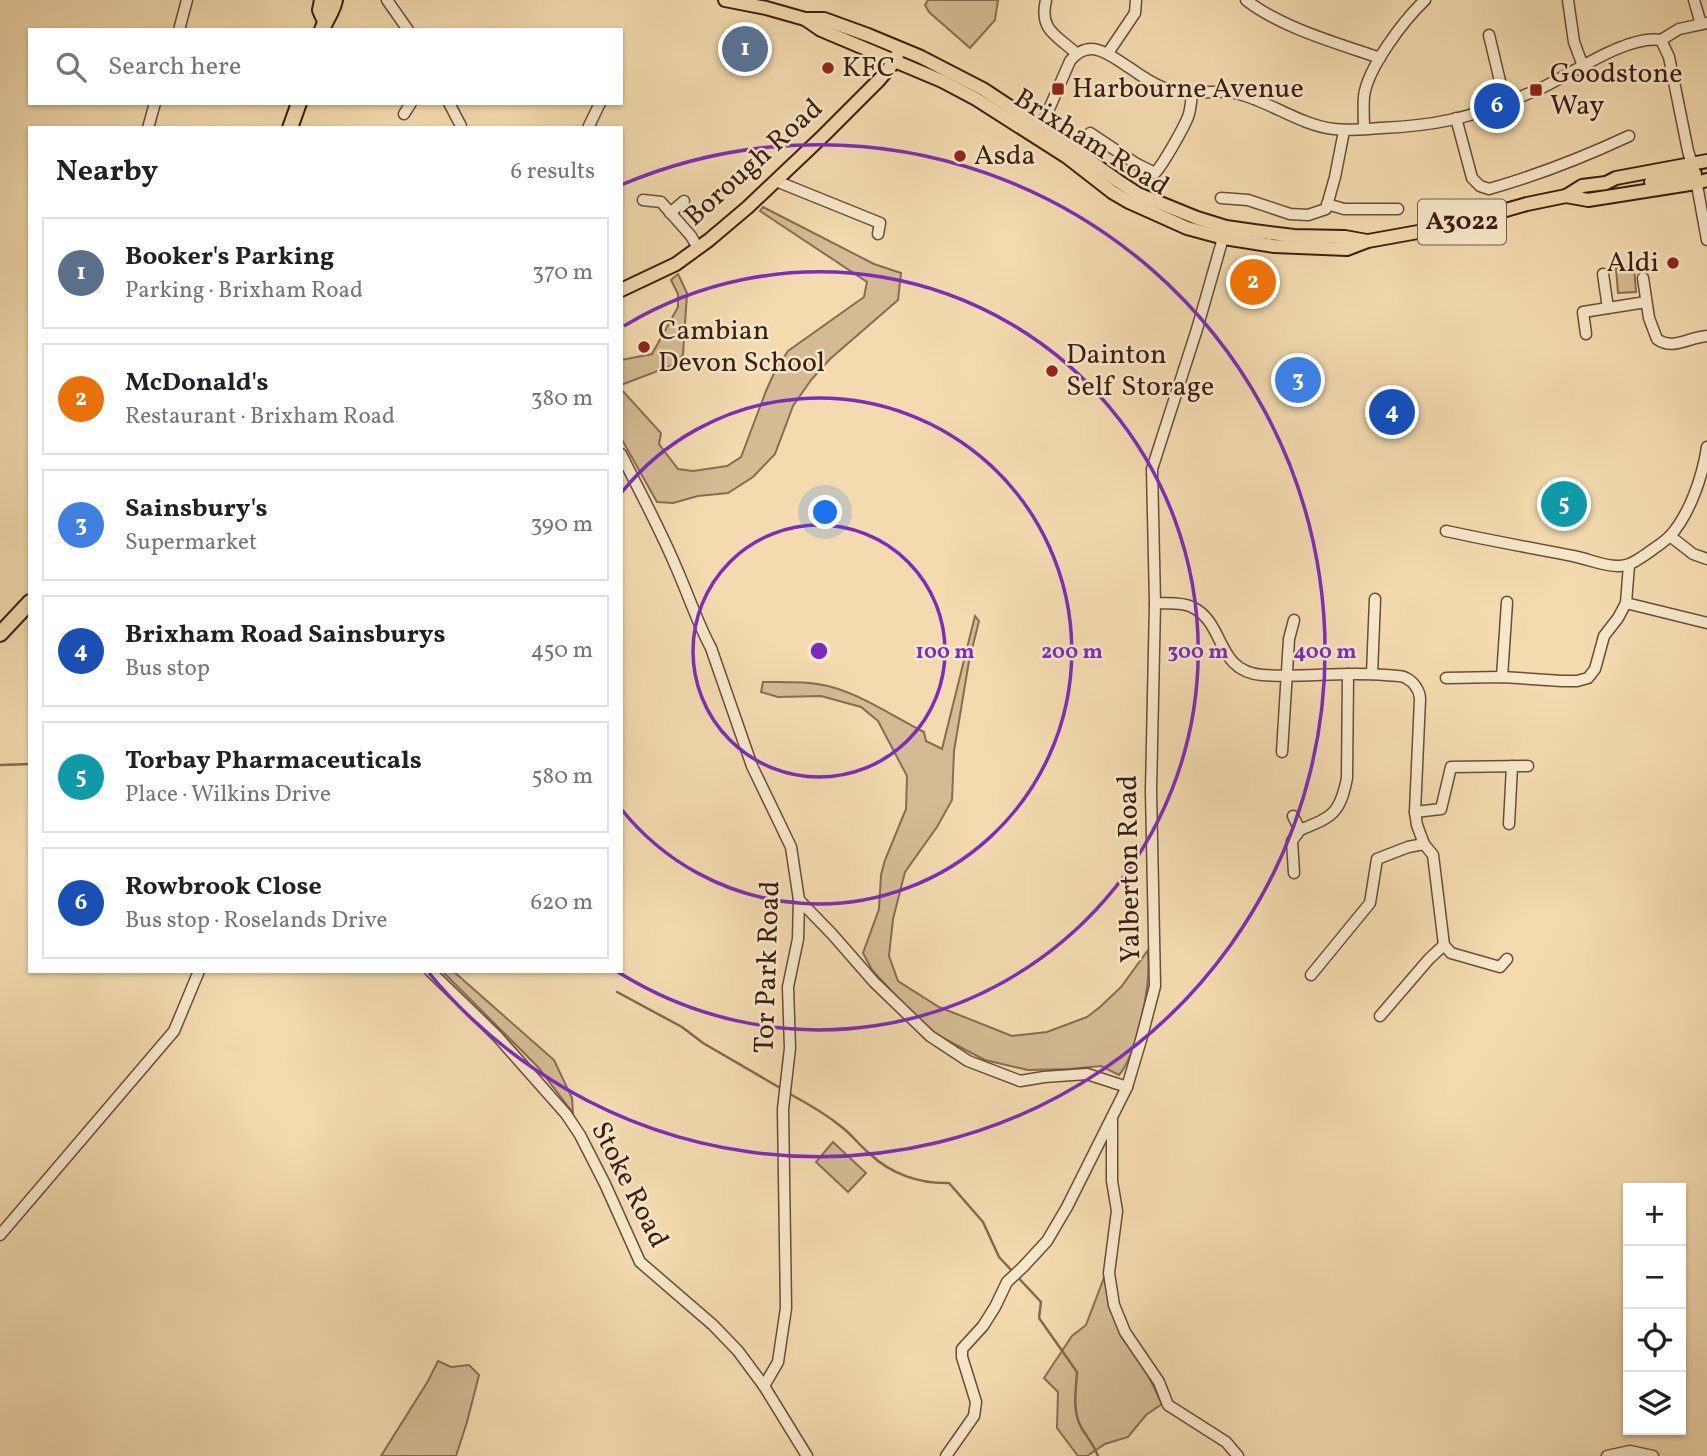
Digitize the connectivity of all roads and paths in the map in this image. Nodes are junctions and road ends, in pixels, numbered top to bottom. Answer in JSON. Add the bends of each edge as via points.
{"nodes":[{"id":1,"x":187,"y":0,"type":"edge"},
{"id":2,"x":322,"y":0,"type":"edge"},
{"id":3,"x":335,"y":0,"type":"edge"},
{"id":4,"x":387,"y":0,"type":"edge"},
{"id":5,"x":725,"y":0,"type":"edge"},
{"id":6,"x":1046,"y":0,"type":"edge"},
{"id":7,"x":1136,"y":0,"type":"edge"},
{"id":8,"x":1246,"y":0,"type":"edge"},
{"id":9,"x":1424,"y":0,"type":"edge"},
{"id":10,"x":1568,"y":0,"type":"edge"},
{"id":11,"x":1694,"y":0,"type":"edge"},
{"id":12,"x":805,"y":19,"type":"junction"},
{"id":13,"x":1704,"y":24,"type":"edge"},
{"id":14,"x":324,"y":25,"type":"edge"},
{"id":15,"x":180,"y":28,"type":"edge"},
{"id":16,"x":407,"y":28,"type":"edge"},
{"id":17,"x":1489,"y":36,"type":"dead end"},
{"id":18,"x":1661,"y":40,"type":"junction"},
{"id":19,"x":900,"y":48,"type":"junction"},
{"id":20,"x":1076,"y":53,"type":"junction"},
{"id":21,"x":1108,"y":53,"type":"junction"},
{"id":22,"x":1380,"y":58,"type":"junction"},
{"id":23,"x":895,"y":61,"type":"junction"},
{"id":24,"x":1583,"y":66,"type":"junction"},
{"id":25,"x":1192,"y":93,"type":"junction"},
{"id":26,"x":1505,"y":102,"type":"junction"},
{"id":27,"x":154,"y":105,"type":"edge"},
{"id":28,"x":298,"y":105,"type":"edge"},
{"id":29,"x":410,"y":105,"type":"edge"},
{"id":30,"x":450,"y":105,"type":"edge"},
{"id":31,"x":599,"y":105,"type":"edge"},
{"id":32,"x":404,"y":114,"type":"dead end"},
{"id":33,"x":1456,"y":118,"type":"junction"},
{"id":34,"x":149,"y":126,"type":"edge"},
{"id":35,"x":291,"y":126,"type":"edge"},
{"id":36,"x":461,"y":126,"type":"edge"},
{"id":37,"x":589,"y":126,"type":"edge"},
{"id":38,"x":1036,"y":130,"type":"junction"},
{"id":39,"x":1364,"y":130,"type":"junction"},
{"id":40,"x":1344,"y":131,"type":"junction"},
{"id":41,"x":1090,"y":133,"type":"dead end"},
{"id":42,"x":1629,"y":136,"type":"dead end"},
{"id":43,"x":1707,"y":161,"type":"edge"},
{"id":44,"x":1698,"y":175,"type":"edge"},
{"id":45,"x":776,"y":181,"type":"junction"},
{"id":46,"x":1566,"y":196,"type":"junction"},
{"id":47,"x":1221,"y":198,"type":"dead end"},
{"id":48,"x":643,"y":200,"type":"dead end"},
{"id":49,"x":684,"y":201,"type":"dead end"},
{"id":50,"x":1328,"y":204,"type":"junction"},
{"id":51,"x":1398,"y":209,"type":"dead end"},
{"id":52,"x":670,"y":213,"type":"junction"},
{"id":53,"x":1225,"y":232,"type":"junction"},
{"id":54,"x":878,"y":234,"type":"dead end"},
{"id":55,"x":1707,"y":240,"type":"edge"},
{"id":56,"x":698,"y":248,"type":"junction"},
{"id":57,"x":1603,"y":274,"type":"dead end"},
{"id":58,"x":1643,"y":278,"type":"dead end"},
{"id":59,"x":623,"y":289,"type":"edge"},
{"id":60,"x":1646,"y":302,"type":"junction"},
{"id":61,"x":1608,"y":308,"type":"junction"},
{"id":62,"x":1586,"y":334,"type":"dead end"},
{"id":63,"x":1706,"y":335,"type":"edge"},
{"id":64,"x":1707,"y":447,"type":"edge"},
{"id":65,"x":623,"y":458,"type":"edge"},
{"id":66,"x":1446,"y":531,"type":"dead end"},
{"id":67,"x":1670,"y":536,"type":"junction"},
{"id":68,"x":1707,"y":559,"type":"edge"},
{"id":69,"x":1629,"y":565,"type":"junction"},
{"id":70,"x":1375,"y":599,"type":"dead end"},
{"id":71,"x":1507,"y":601,"type":"dead end"},
{"id":72,"x":1155,"y":603,"type":"junction"},
{"id":73,"x":1626,"y":603,"type":"junction"},
{"id":74,"x":28,"y":605,"type":"edge"},
{"id":75,"x":1294,"y":621,"type":"dead end"},
{"id":76,"x":1707,"y":622,"type":"edge"},
{"id":77,"x":0,"y":634,"type":"edge"},
{"id":78,"x":1348,"y":674,"type":"junction"},
{"id":79,"x":1373,"y":674,"type":"junction"},
{"id":80,"x":1286,"y":676,"type":"junction"},
{"id":81,"x":1502,"y":677,"type":"junction"},
{"id":82,"x":1446,"y":678,"type":"dead end"},
{"id":83,"x":1282,"y":752,"type":"dead end"},
{"id":84,"x":1512,"y":766,"type":"junction"},
{"id":85,"x":1528,"y":766,"type":"dead end"},
{"id":86,"x":1415,"y":812,"type":"junction"},
{"id":87,"x":1293,"y":816,"type":"dead end"},
{"id":88,"x":1509,"y":824,"type":"dead end"},
{"id":89,"x":1300,"y":830,"type":"junction"},
{"id":90,"x":1424,"y":844,"type":"junction"},
{"id":91,"x":1294,"y":873,"type":"dead end"},
{"id":92,"x":799,"y":900,"type":"junction"},
{"id":93,"x":1444,"y":945,"type":"junction"},
{"id":94,"x":1507,"y":958,"type":"dead end"},
{"id":95,"x":198,"y":973,"type":"edge"},
{"id":96,"x":432,"y":973,"type":"edge"},
{"id":97,"x":1311,"y":975,"type":"dead end"},
{"id":98,"x":1380,"y":1016,"type":"dead end"},
{"id":99,"x":1127,"y":1087,"type":"junction"},
{"id":100,"x":1112,"y":1115,"type":"junction"},
{"id":101,"x":0,"y":1235,"type":"edge"},
{"id":102,"x":764,"y":1387,"type":"junction"},
{"id":103,"x":807,"y":1456,"type":"edge"},
{"id":104,"x":946,"y":1456,"type":"edge"},
{"id":105,"x":1238,"y":1456,"type":"edge"},
{"id":106,"x":1607,"y":1456,"type":"edge"},
{"id":107,"x":1653,"y":1456,"type":"edge"}],
"edges":[{"from":1,"to":15,"type":"street"},
{"from":2,"to":14,"type":"highway"},
{"from":3,"to":14,"type":"highway"},
{"from":4,"to":16,"type":"street"},
{"from":5,"to":12,"type":"main road","name":"Brixham Road","number":"A3022"},
{"from":6,"to":20,"type":"street","via":[[1046,26]]},
{"from":7,"to":21,"type":"street","via":[[1135,13]]},
{"from":8,"to":22,"type":"street","via":[[1275,19]]},
{"from":9,"to":22,"type":"street"},
{"from":10,"to":24,"type":"street"},
{"from":11,"to":13,"type":"street"},
{"from":12,"to":19,"type":"main road","name":"Brixham Road","number":"A3022","via":[[824,19]]},
{"from":12,"to":23,"type":"main road","name":"Brixham Road","number":"A3022"},
{"from":13,"to":18,"type":"street","via":[[1679,29]]},
{"from":17,"to":26,"type":"street"},
{"from":18,"to":24,"type":"street","via":[[1618,48]]},
{"from":18,"to":44,"type":"street"},
{"from":19,"to":23,"type":"main road","name":"Borough Road"},
{"from":19,"to":38,"type":"main road","name":"Brixham Road","number":"A3022","via":[[983,89]]},
{"from":20,"to":21,"type":"street"},
{"from":20,"to":38,"type":"street"},
{"from":21,"to":25,"type":"street","via":[[1167,89]]},
{"from":22,"to":39,"type":"street","via":[[1364,94]]},
{"from":23,"to":38,"type":"main road","name":"Brixham Road","number":"A3022"},
{"from":23,"to":45,"type":"main road","name":"Borough Road"},
{"from":24,"to":26,"type":"street"},
{"from":25,"to":40,"type":"street","via":[[1235,93]]},
{"from":25,"to":41,"type":"street","via":[[1188,118],[1155,173]]},
{"from":26,"to":33,"type":"street"},
{"from":27,"to":34,"type":"street"},
{"from":28,"to":35,"type":"highway"},
{"from":29,"to":32,"type":"street"},
{"from":30,"to":36,"type":"street"},
{"from":31,"to":37,"type":"street"},
{"from":33,"to":39,"type":"street"},
{"from":33,"to":42,"type":"street","via":[[1472,178],[1489,189],[1585,157]]},
{"from":38,"to":53,"type":"main road","name":"Brixham Road","number":"A3022","via":[[1129,202],[1187,228]]},
{"from":39,"to":40,"type":"street"},
{"from":40,"to":50,"type":"street"},
{"from":43,"to":44,"type":"main road","name":"Brixham Road"},
{"from":44,"to":46,"type":"main road","name":"Brixham Road","number":"A3022","via":[[1588,200]]},
{"from":44,"to":46,"type":"main road","via":[[1619,188],[1606,183],[1582,186]]},
{"from":44,"to":55,"type":"street"},
{"from":45,"to":54,"type":"street","via":[[880,223]]},
{"from":45,"to":56,"type":"main road","name":"Borough Road"},
{"from":46,"to":53,"type":"main road","name":"Brixham Road","number":"A3022","via":[[1347,249],[1274,246]]},
{"from":47,"to":50,"type":"street","via":[[1248,200],[1299,215],[1326,209]]},
{"from":48,"to":52,"type":"street","via":[[660,202]]},
{"from":49,"to":52,"type":"street"},
{"from":50,"to":51,"type":"street","via":[[1344,209]]},
{"from":52,"to":56,"type":"street"},
{"from":53,"to":72,"type":"street","name":"Yalberton Road","via":[[1152,469]]},
{"from":56,"to":59,"type":"main road","name":"Borough Road"},
{"from":57,"to":61,"type":"street"},
{"from":58,"to":60,"type":"street"},
{"from":60,"to":61,"type":"street"},
{"from":60,"to":63,"type":"street","via":[[1652,329],[1661,342],[1680,344]]},
{"from":61,"to":62,"type":"street","via":[[1583,312]]},
{"from":64,"to":67,"type":"street","via":[[1700,482]]},
{"from":65,"to":92,"type":"street","name":"Tor Park Road","via":[[677,568],[711,648],[751,766],[791,847]]},
{"from":66,"to":69,"type":"street"},
{"from":67,"to":68,"type":"street"},
{"from":67,"to":69,"type":"street"},
{"from":69,"to":73,"type":"street"},
{"from":70,"to":79,"type":"street"},
{"from":71,"to":81,"type":"street"},
{"from":72,"to":80,"type":"street","via":[[1192,607],[1205,617],[1239,668],[1252,674]]},
{"from":72,"to":99,"type":"street","name":"Yalberton Road","via":[[1151,791],[1155,986]]},
{"from":73,"to":76,"type":"street"},
{"from":73,"to":81,"type":"street","via":[[1604,636],[1588,678]]},
{"from":74,"to":77,"type":"highway"},
{"from":75,"to":80,"type":"street"},
{"from":78,"to":79,"type":"street"},
{"from":78,"to":80,"type":"street"},
{"from":78,"to":89,"type":"street","via":[[1344,792],[1326,820]]},
{"from":79,"to":86,"type":"street","via":[[1406,677],[1420,692]]},
{"from":80,"to":83,"type":"street"},
{"from":81,"to":82,"type":"street"},
{"from":84,"to":85,"type":"street"},
{"from":84,"to":86,"type":"street","via":[[1451,767],[1441,809]]},
{"from":84,"to":88,"type":"street"},
{"from":86,"to":90,"type":"street"},
{"from":87,"to":89,"type":"street"},
{"from":89,"to":91,"type":"street","via":[[1292,841]]},
{"from":90,"to":93,"type":"street","via":[[1433,855]]},
{"from":90,"to":97,"type":"street","via":[[1377,859],[1370,903]]},
{"from":92,"to":99,"type":"street","via":[[930,1036],[968,1061],[1020,1081],[1087,1074]]},
{"from":92,"to":102,"type":"street","name":"Tor Park Road","via":[[784,1099],[786,1308],[778,1363]]},
{"from":93,"to":94,"type":"street","via":[[1451,953],[1500,967]]},
{"from":93,"to":98,"type":"street"},
{"from":95,"to":101,"type":"street","via":[[174,1031]]},
{"from":96,"to":102,"type":"street","name":"Stoke Road","via":[[497,1036],[566,1114],[605,1184],[640,1262],[713,1325]]},
{"from":99,"to":100,"type":"street","name":"Yalberton Road"},
{"from":100,"to":104,"type":"street","name":"Yalberton Road","via":[[1047,1241],[1007,1282],[983,1326],[962,1349],[976,1402],[974,1416]]},
{"from":100,"to":105,"type":"street","via":[[1117,1211],[1109,1273],[1114,1305],[1168,1405],[1226,1442]]},
{"from":102,"to":103,"type":"street","name":"Stoke Road"},
{"from":106,"to":107,"type":"street","via":[[1630,1451]]}]}
